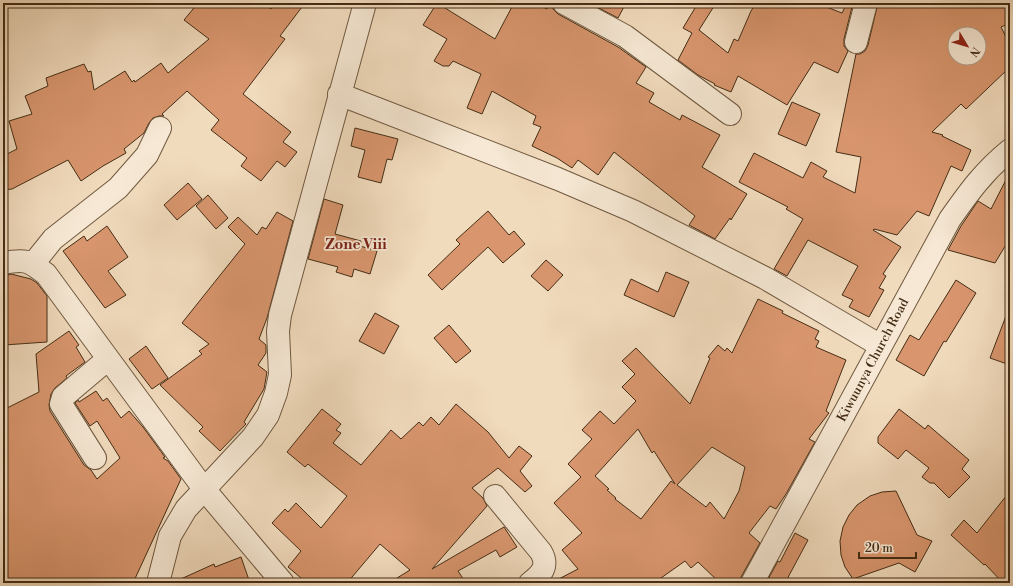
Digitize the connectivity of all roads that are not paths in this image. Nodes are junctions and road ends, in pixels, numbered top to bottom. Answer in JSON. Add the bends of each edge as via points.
{"nodes":[{"id":1,"x":365,"y":3,"type":"edge"},
{"id":2,"x":564,"y":3,"type":"edge"},
{"id":3,"x":866,"y":3,"type":"edge"},
{"id":4,"x":856,"y":42,"type":"dead end"},
{"id":5,"x":339,"y":94,"type":"junction"},
{"id":6,"x":730,"y":114,"type":"dead end"},
{"id":7,"x":160,"y":128,"type":"dead end"},
{"id":8,"x":1010,"y":150,"type":"edge"},
{"id":9,"x":3,"y":263,"type":"edge"},
{"id":10,"x":33,"y":264,"type":"junction"},
{"id":11,"x":881,"y":346,"type":"junction"},
{"id":12,"x":108,"y":359,"type":"junction"},
{"id":13,"x":95,"y":458,"type":"dead end"},
{"id":14,"x":204,"y":489,"type":"junction"},
{"id":15,"x":495,"y":496,"type":"dead end"},
{"id":16,"x":158,"y":583,"type":"edge"},
{"id":17,"x":283,"y":583,"type":"edge"},
{"id":18,"x":530,"y":583,"type":"edge"},
{"id":19,"x":752,"y":583,"type":"edge"}],
"edges":[{"from":1,"to":5,"type":"street"},
{"from":2,"to":6,"type":"street","via":[[625,36]]},
{"from":3,"to":4,"type":"street"},
{"from":5,"to":11,"type":"street","via":[[558,179],[633,211],[765,278]]},
{"from":5,"to":14,"type":"street","via":[[280,315],[280,375],[276,393],[268,415],[253,437]]},
{"from":7,"to":10,"type":"street","via":[[147,155],[118,188],[52,238]]},
{"from":8,"to":11,"type":"street","name":"Kiwuunya Church Road","via":[[976,182],[950,219]]},
{"from":9,"to":10,"type":"street","via":[[22,260]]},
{"from":10,"to":12,"type":"street","via":[[46,274]]},
{"from":11,"to":19,"type":"street","name":"Kiwuunya Church Road"},
{"from":12,"to":13,"type":"street","via":[[63,397],[62,404]]},
{"from":12,"to":14,"type":"street"},
{"from":14,"to":16,"type":"street","via":[[186,509],[170,536]]},
{"from":14,"to":17,"type":"street"},
{"from":15,"to":18,"type":"street","via":[[545,559],[543,570]]}]}
